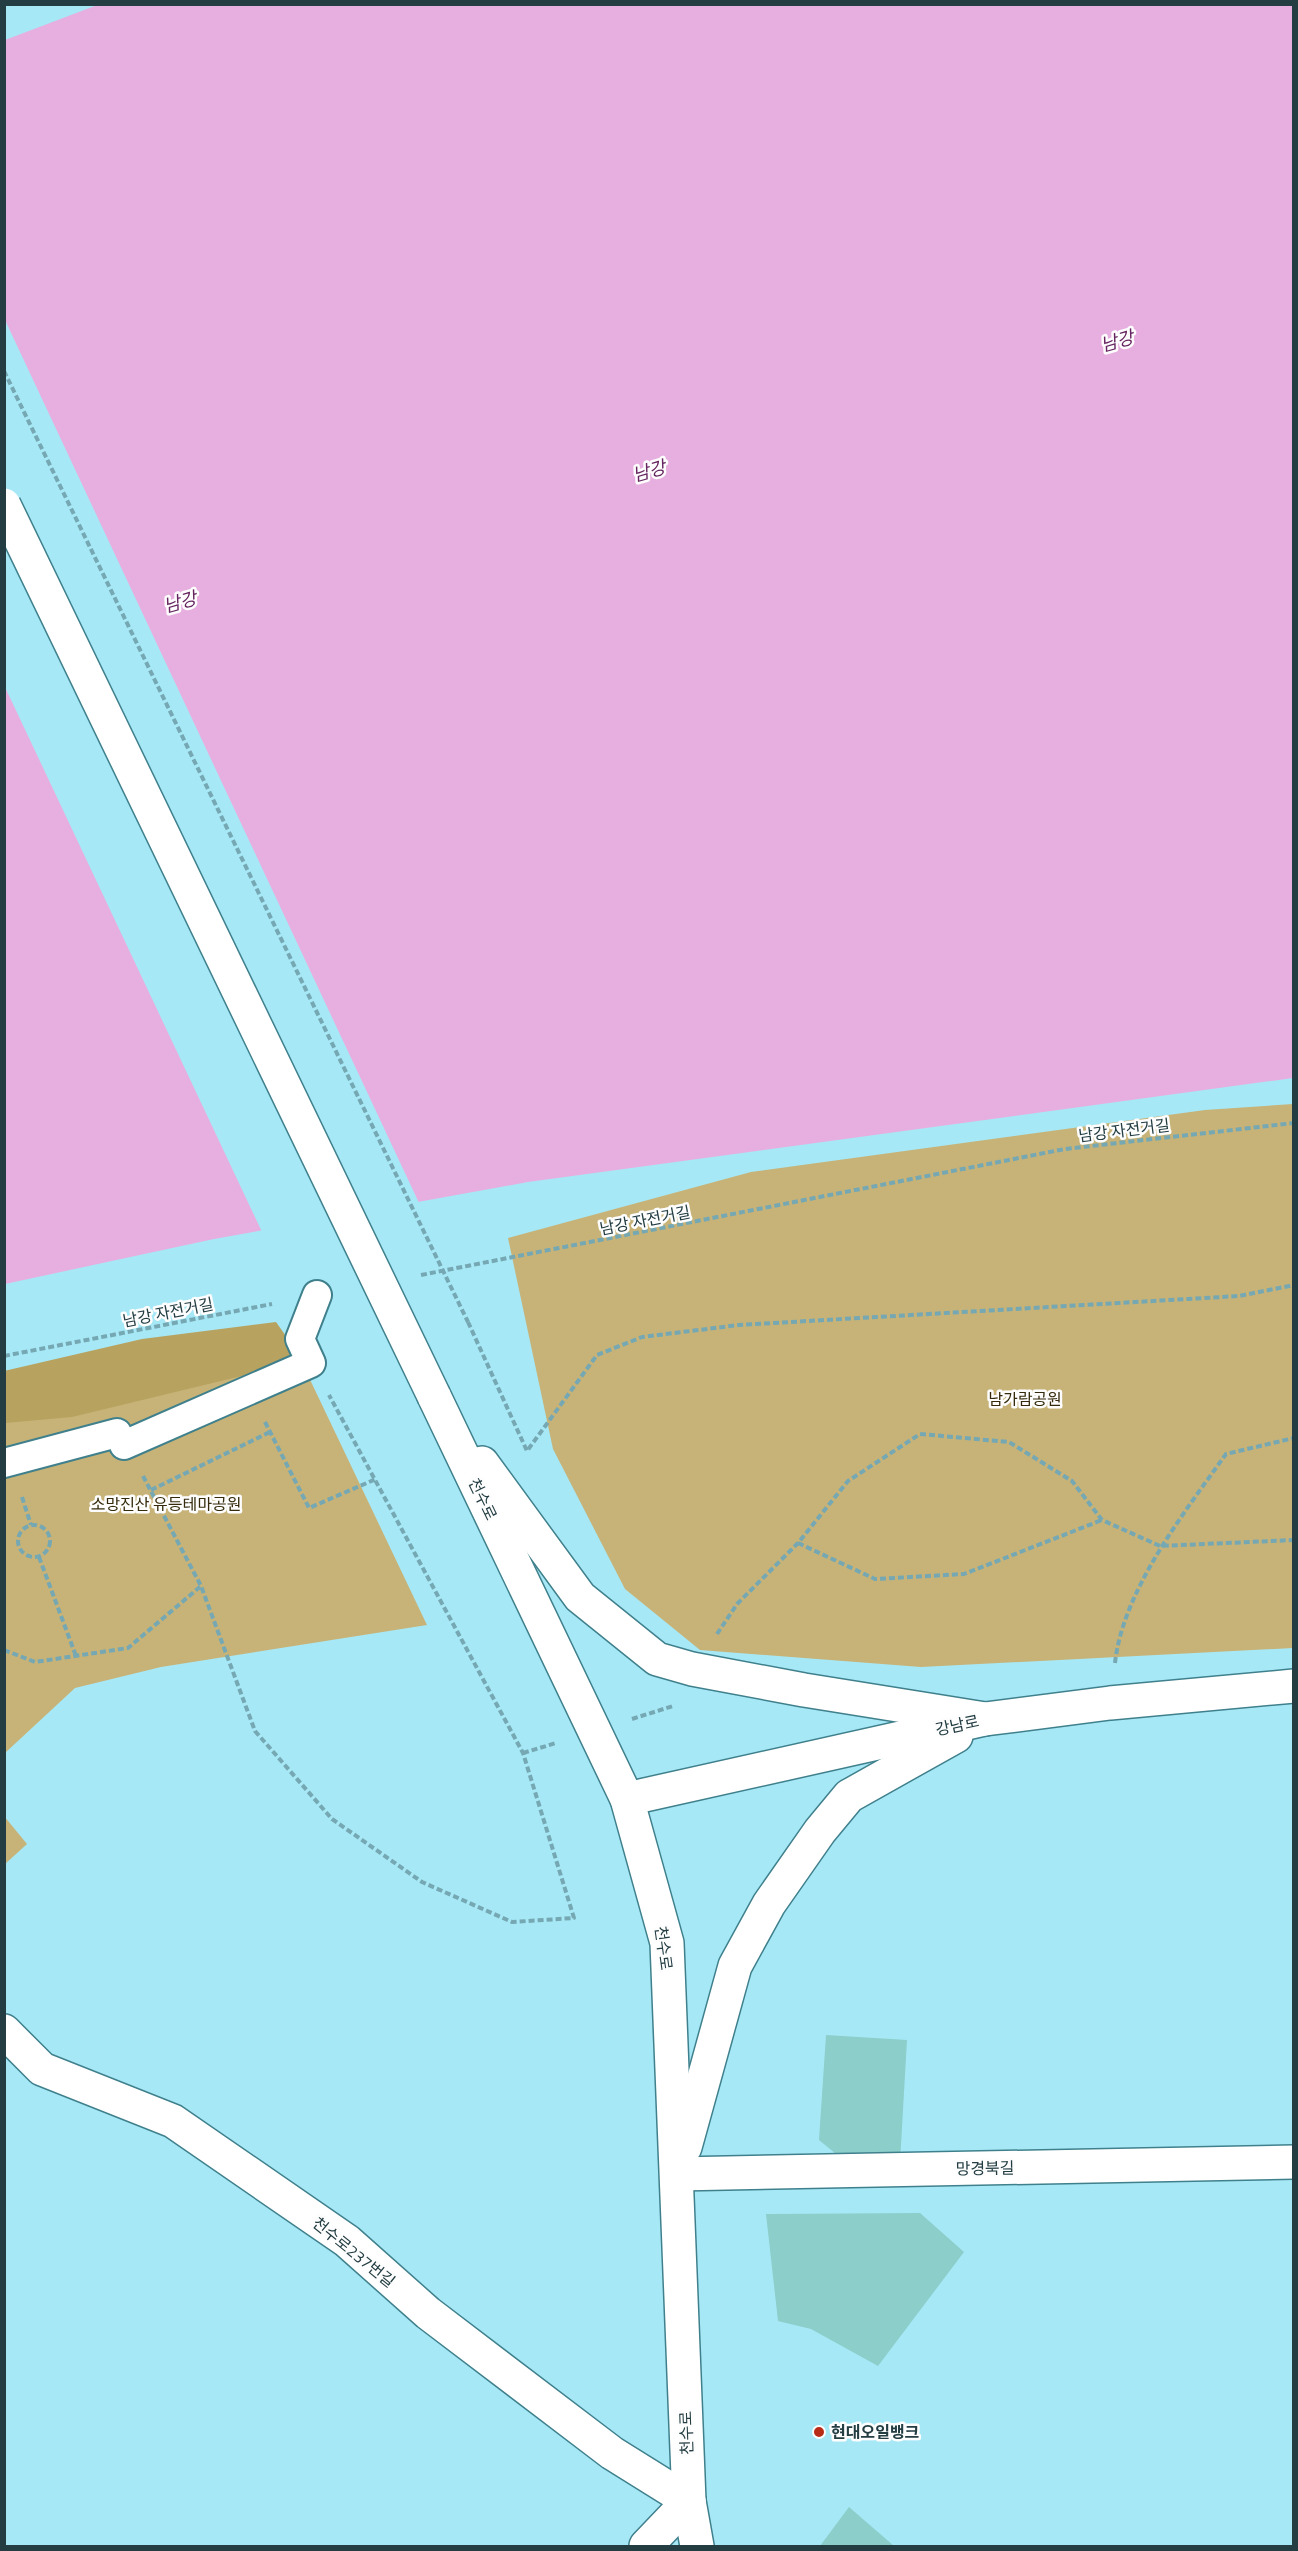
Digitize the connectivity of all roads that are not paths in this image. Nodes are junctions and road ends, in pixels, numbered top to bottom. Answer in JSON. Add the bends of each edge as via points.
{"nodes":[{"id":1,"x":4,"y":505,"type":"edge"},
{"id":2,"x":317,"y":1295,"type":"road end"},
{"id":3,"x":434,"y":1396,"type":"junction"},
{"id":4,"x":4,"y":1463,"type":"edge"},
{"id":5,"x":1293,"y":1686,"type":"edge"},
{"id":6,"x":985,"y":1719,"type":"junction"},
{"id":7,"x":627,"y":1799,"type":"junction"},
{"id":8,"x":4,"y":2031,"type":"edge"},
{"id":9,"x":1293,"y":2162,"type":"edge"},
{"id":10,"x":677,"y":2174,"type":"junction"},
{"id":11,"x":689,"y":2502,"type":"junction"},
{"id":12,"x":646,"y":2547,"type":"edge"},
{"id":13,"x":697,"y":2547,"type":"edge"}],
"edges":[{"from":1,"to":3,"type":"street","bridge":true},
{"from":2,"to":4,"type":"street","via":[[300,1339],[311,1363],[120,1439]]},
{"from":3,"to":6,"type":"street","via":[[580,1597],[657,1659],[804,1690]]},
{"from":3,"to":7,"type":"street","name":"천수로"},
{"from":5,"to":6,"type":"street","name":"강남로"},
{"from":6,"to":7,"type":"street","name":"강남로"},
{"from":6,"to":10,"type":"street","via":[[849,1796],[769,1904],[735,1966]]},
{"from":7,"to":10,"type":"street","name":"천수로","via":[[667,1943]]},
{"from":8,"to":11,"type":"street","name":"천수로237번길","via":[[42,2069],[173,2121],[347,2241],[428,2313],[593,2439]]},
{"from":9,"to":10,"type":"street","name":"망경북길"},
{"from":10,"to":11,"type":"street","name":"천수로"},
{"from":11,"to":12,"type":"street"},
{"from":11,"to":13,"type":"street","name":"천수로"}]}
